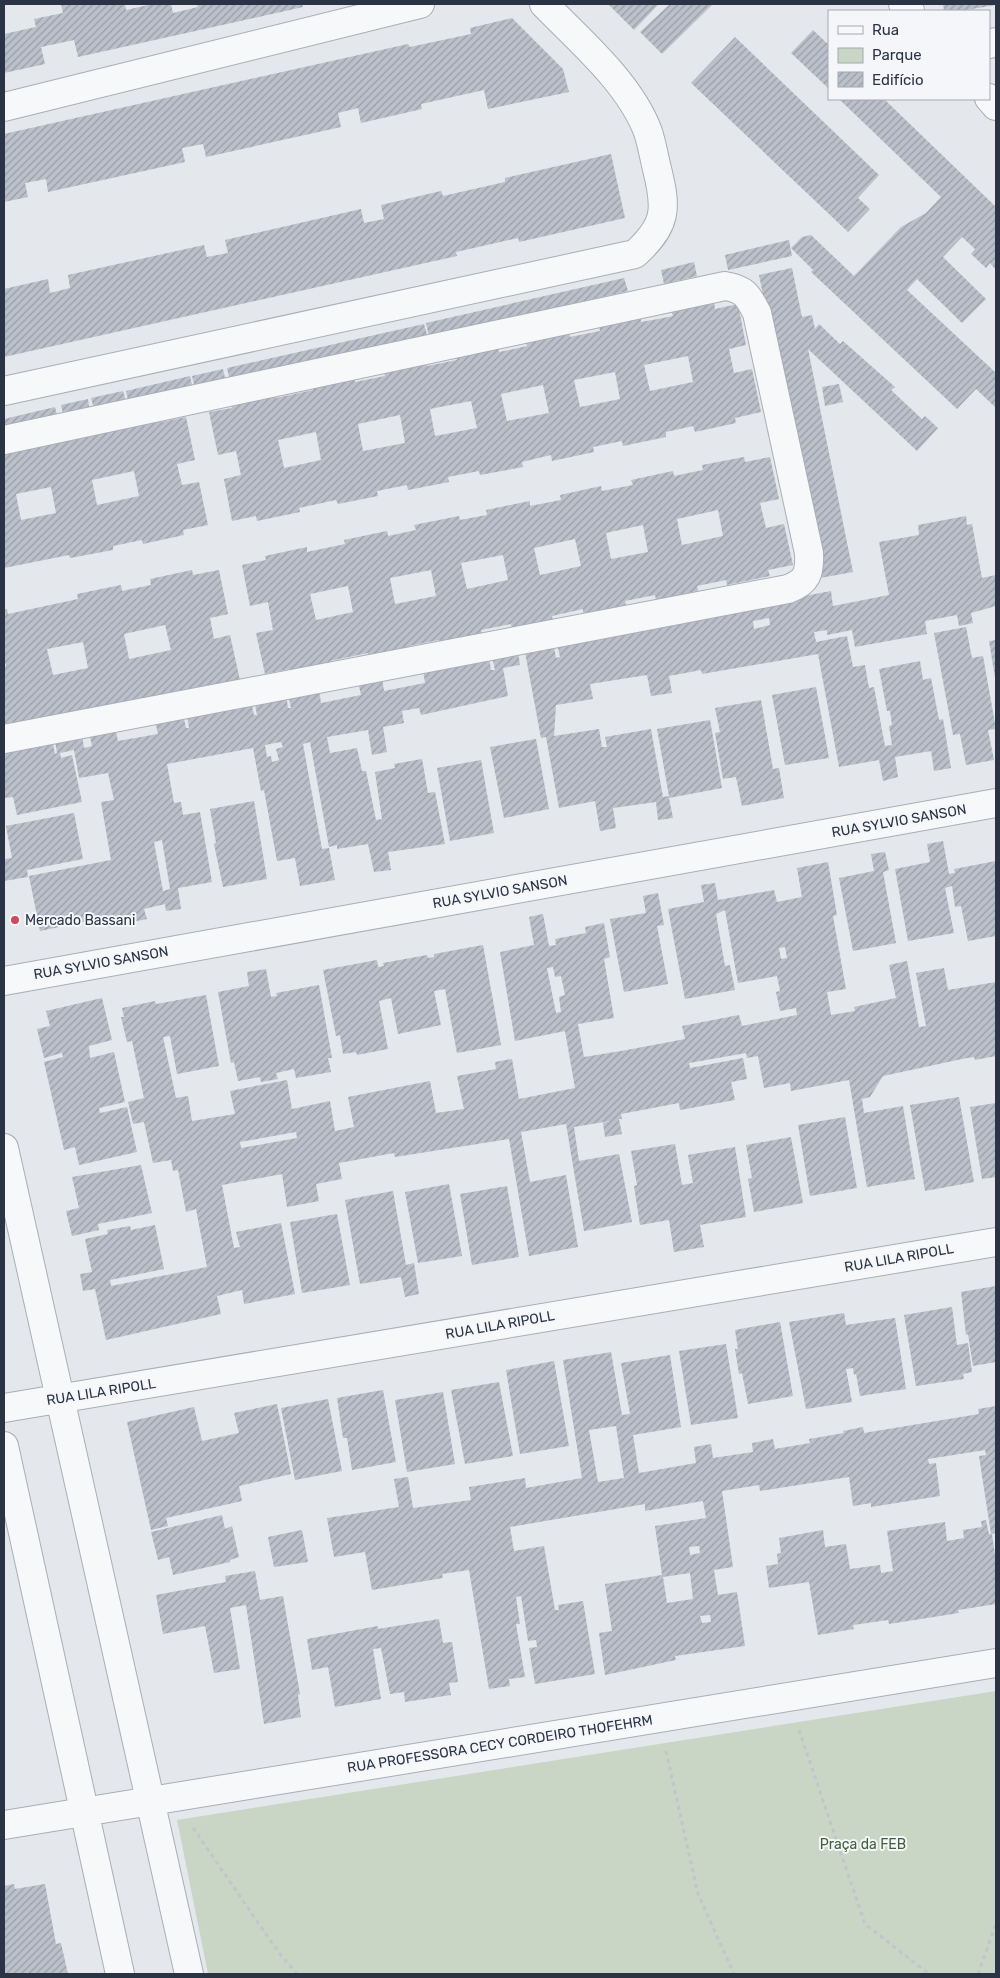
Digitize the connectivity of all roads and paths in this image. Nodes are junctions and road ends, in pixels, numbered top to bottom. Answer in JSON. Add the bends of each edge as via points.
{"nodes":[{"id":1,"x":420,"y":4,"type":"edge"},
{"id":2,"x":544,"y":4,"type":"edge"},
{"id":3,"x":4,"y":107,"type":"edge"},
{"id":4,"x":4,"y":391,"type":"edge"},
{"id":5,"x":4,"y":440,"type":"edge"},
{"id":6,"x":4,"y":740,"type":"edge"},
{"id":7,"x":996,"y":803,"type":"edge"},
{"id":8,"x":4,"y":981,"type":"edge"},
{"id":9,"x":4,"y":1148,"type":"edge"},
{"id":10,"x":996,"y":1242,"type":"edge"},
{"id":11,"x":60,"y":1399,"type":"junction"},
{"id":12,"x":4,"y":1408,"type":"edge"},
{"id":13,"x":4,"y":1446,"type":"edge"},
{"id":14,"x":996,"y":1663,"type":"edge"},
{"id":15,"x":798,"y":1728,"type":"dead end"},
{"id":16,"x":666,"y":1750,"type":"dead end"},
{"id":17,"x":151,"y":1800,"type":"junction"},
{"id":18,"x":84,"y":1812,"type":"junction"},
{"id":19,"x":4,"y":1825,"type":"edge"},
{"id":20,"x":191,"y":1825,"type":"dead end"},
{"id":21,"x":996,"y":1924,"type":"edge"},
{"id":22,"x":120,"y":1974,"type":"edge"},
{"id":23,"x":189,"y":1974,"type":"edge"},
{"id":24,"x":297,"y":1974,"type":"edge"},
{"id":25,"x":734,"y":1974,"type":"edge"},
{"id":26,"x":929,"y":1974,"type":"edge"},
{"id":27,"x":978,"y":1974,"type":"edge"}],
"edges":[{"from":1,"to":3,"type":"street"},
{"from":2,"to":4,"type":"street","via":[[609,71],[647,130],[664,198],[664,211],[660,228],[635,254]]},
{"from":5,"to":6,"type":"street","via":[[725,286],[738,288],[748,296],[757,313],[810,570],[806,578],[788,589]]},
{"from":7,"to":8,"type":"street","name":"RUA SYLVIO SANSON"},
{"from":9,"to":11,"type":"street"},
{"from":10,"to":11,"type":"street","name":"RUA LILA RIPOLL"},
{"from":11,"to":12,"type":"street","name":"RUA LILA RIPOLL"},
{"from":11,"to":17,"type":"street"},
{"from":13,"to":18,"type":"street"},
{"from":14,"to":17,"type":"street","name":"RUA PROFESSORA CECY CORDEIRO THOFEHRM"},
{"from":15,"to":26,"type":"path","via":[[865,1924]]},
{"from":16,"to":25,"type":"path","via":[[698,1894]]},
{"from":17,"to":18,"type":"street","name":"RUA PROFESSORA CECY CORDEIRO THOFEHRM"},
{"from":17,"to":23,"type":"street"},
{"from":18,"to":19,"type":"street","name":"RUA PROFESSORA CECY CORDEIRO THOFEHRM"},
{"from":18,"to":22,"type":"street"},
{"from":20,"to":24,"type":"path"},
{"from":21,"to":27,"type":"path"}]}
